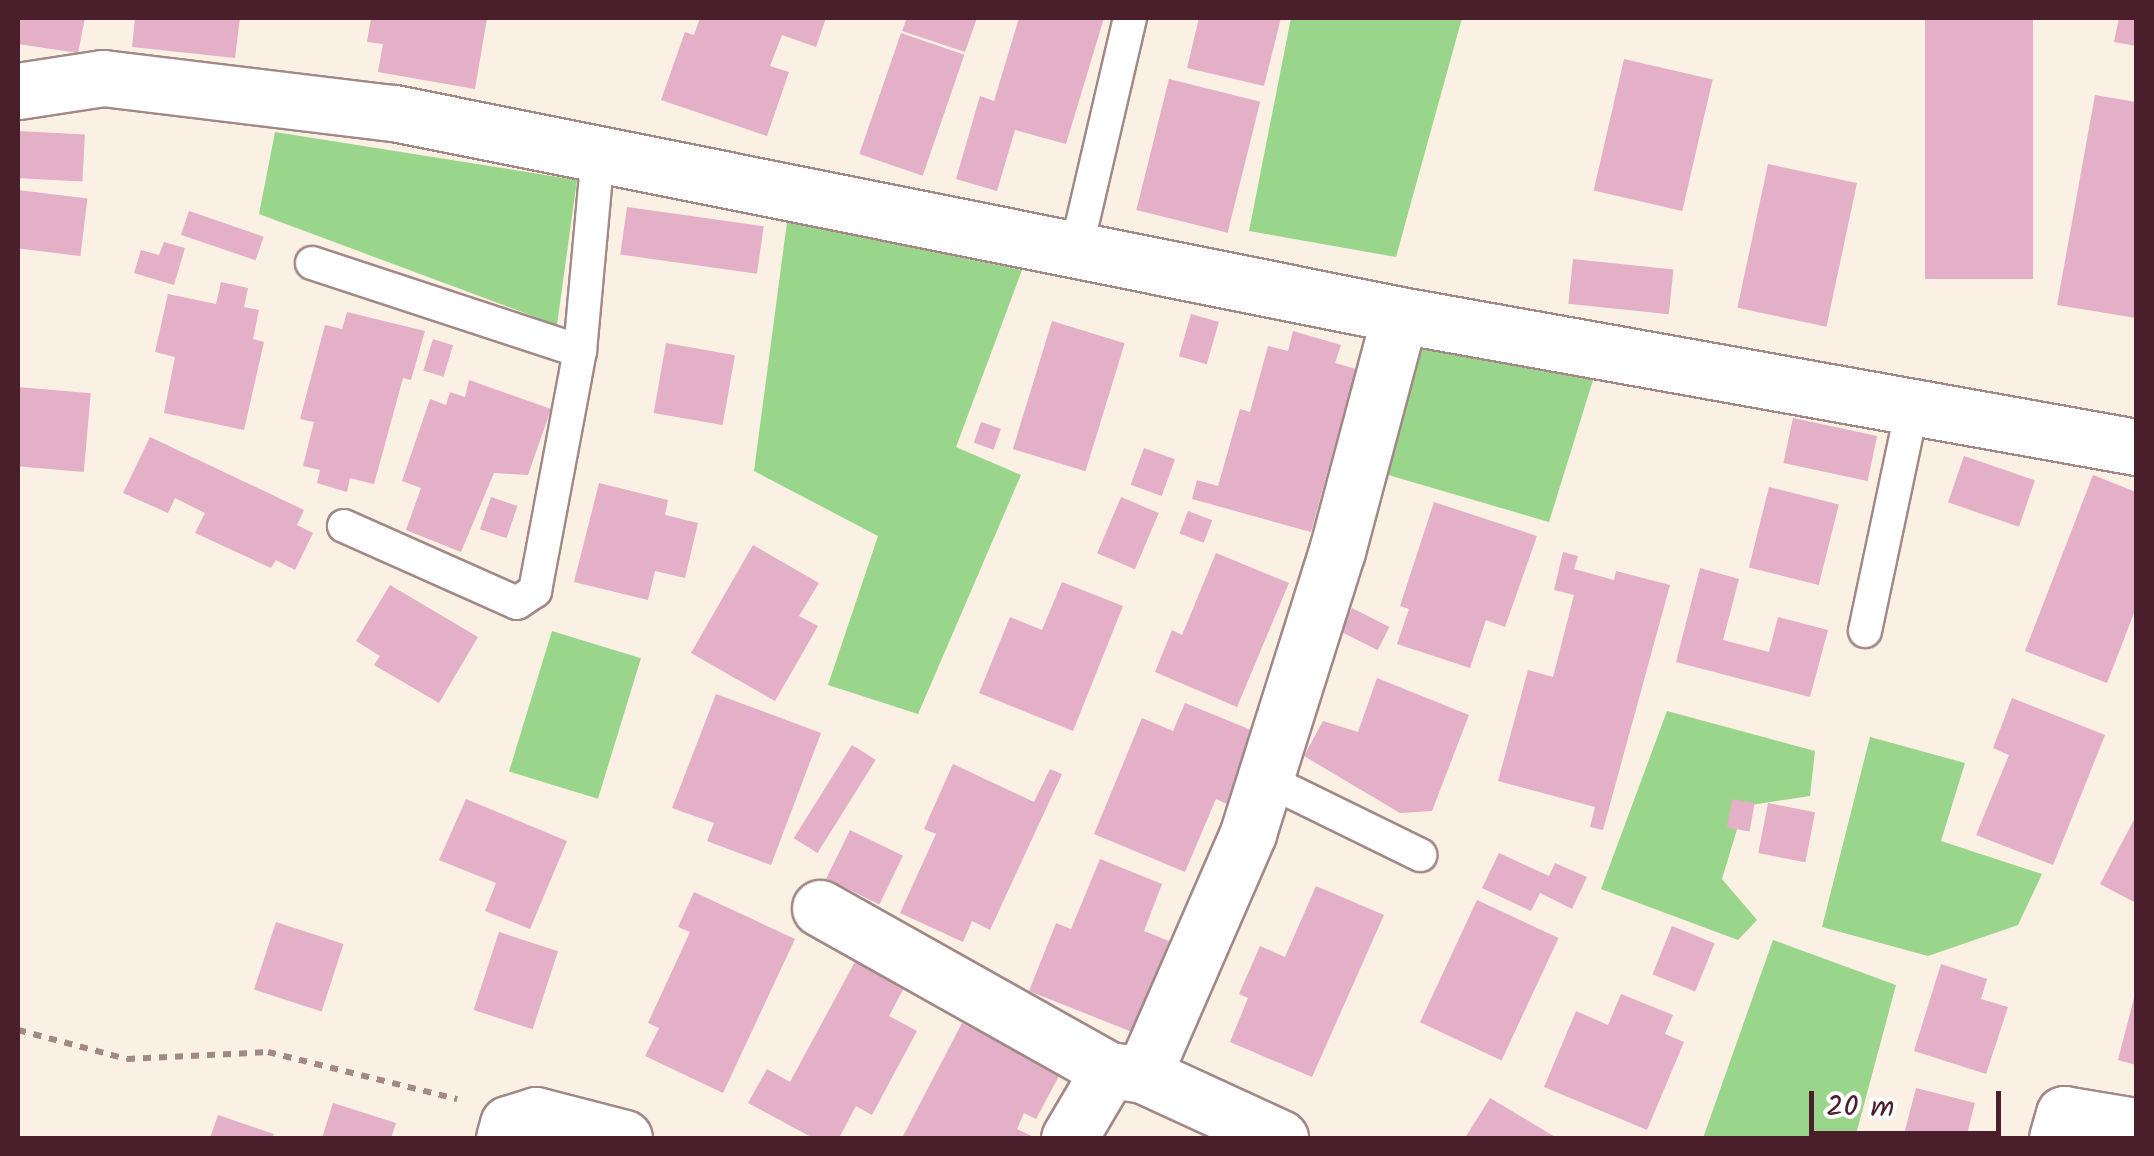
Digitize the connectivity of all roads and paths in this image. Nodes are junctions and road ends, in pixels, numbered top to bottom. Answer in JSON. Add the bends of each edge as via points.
{"nodes":[{"id":1,"x":1130,"y":18,"type":"edge"},
{"id":2,"x":18,"y":90,"type":"edge"},
{"id":3,"x":598,"y":155,"type":"junction"},
{"id":4,"x":1076,"y":250,"type":"junction"},
{"id":5,"x":312,"y":263,"type":"dead end"},
{"id":6,"x":1400,"y":315,"type":"junction"},
{"id":7,"x":580,"y":350,"type":"junction"},
{"id":8,"x":1912,"y":408,"type":"junction"},
{"id":9,"x":2136,"y":447,"type":"edge"},
{"id":10,"x":344,"y":526,"type":"dead end"},
{"id":11,"x":1865,"y":630,"type":"dead end"},
{"id":12,"x":1265,"y":779,"type":"junction"},
{"id":13,"x":1420,"y":855,"type":"dead end"},
{"id":14,"x":820,"y":908,"type":"dead end"},
{"id":15,"x":18,"y":1030,"type":"edge"},
{"id":16,"x":1126,"y":1072,"type":"junction"},
{"id":17,"x":2136,"y":1126,"type":"edge"},
{"id":18,"x":507,"y":1132,"type":"edge"},
{"id":19,"x":624,"y":1138,"type":"edge"},
{"id":20,"x":1069,"y":1138,"type":"edge"},
{"id":21,"x":1280,"y":1138,"type":"edge"},
{"id":22,"x":2057,"y":1138,"type":"edge"}],
"edges":[{"from":1,"to":4,"type":"lane"},
{"from":2,"to":3,"type":"street","via":[[103,78],[394,113]]},
{"from":3,"to":4,"type":"street"},
{"from":3,"to":7,"type":"lane"},
{"from":4,"to":6,"type":"street"},
{"from":5,"to":7,"type":"lane"},
{"from":6,"to":8,"type":"street"},
{"from":6,"to":12,"type":"street","via":[[1337,552]]},
{"from":7,"to":10,"type":"lane","via":[[535,591],[517,603]]},
{"from":8,"to":9,"type":"street"},
{"from":8,"to":11,"type":"lane"},
{"from":12,"to":13,"type":"lane"},
{"from":12,"to":16,"type":"street"},
{"from":14,"to":16,"type":"street"},
{"from":15,"to":18,"type":"path","via":[[127,1058],[268,1052],[440,1093]]},
{"from":16,"to":20,"type":"street"},
{"from":16,"to":21,"type":"street"},
{"from":17,"to":22,"type":"street","via":[[2064,1114]]},
{"from":18,"to":19,"type":"street","via":[[536,1115]]}]}
